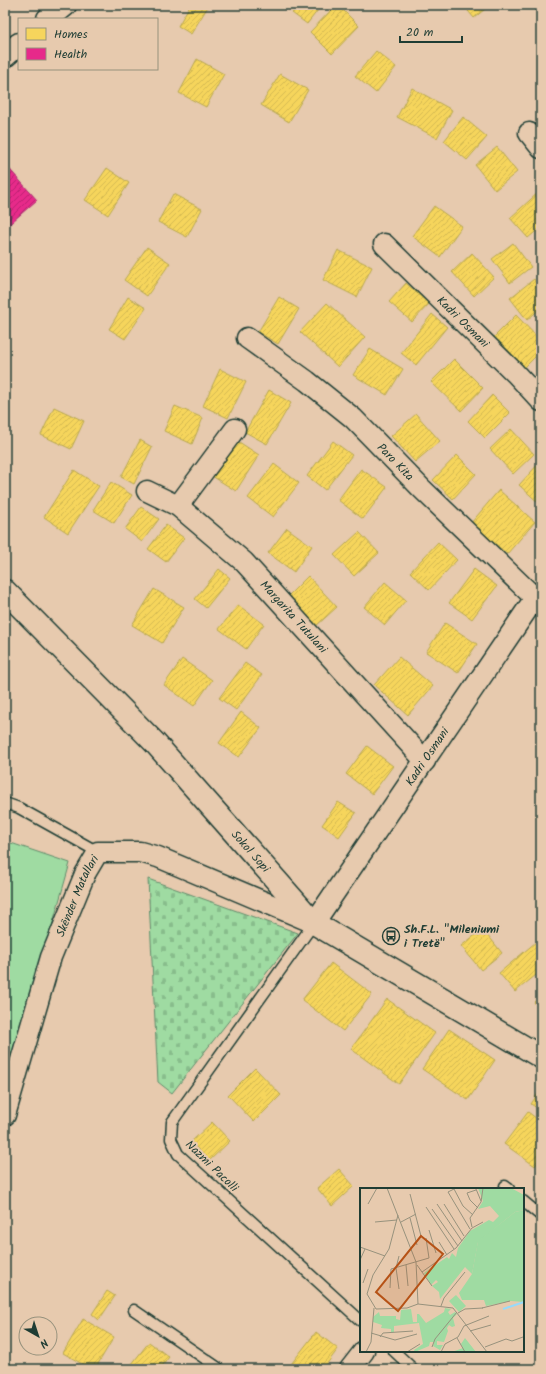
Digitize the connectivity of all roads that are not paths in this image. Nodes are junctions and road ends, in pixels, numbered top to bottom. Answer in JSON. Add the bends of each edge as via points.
{"nodes":[{"id":1,"x":64,"y":5,"type":"edge"},
{"id":2,"x":49,"y":18,"type":"edge"},
{"id":3,"x":18,"y":45,"type":"edge"},
{"id":4,"x":5,"y":56,"type":"edge"},
{"id":5,"x":384,"y":244,"type":"dead end"},
{"id":6,"x":247,"y":338,"type":"dead end"},
{"id":7,"x":541,"y":401,"type":"edge"},
{"id":8,"x":235,"y":429,"type":"dead end"},
{"id":9,"x":147,"y":491,"type":"dead end"},
{"id":10,"x":178,"y":506,"type":"junction"},
{"id":11,"x":5,"y":591,"type":"edge"},
{"id":12,"x":539,"y":599,"type":"edge"},
{"id":13,"x":425,"y":761,"type":"junction"},
{"id":14,"x":5,"y":803,"type":"edge"},
{"id":15,"x":98,"y":852,"type":"junction"},
{"id":16,"x":314,"y":923,"type":"junction"},
{"id":17,"x":541,"y":1057,"type":"edge"},
{"id":18,"x":5,"y":1116,"type":"edge"},
{"id":19,"x":524,"y":1201,"type":"edge"},
{"id":20,"x":541,"y":1216,"type":"edge"},
{"id":21,"x":134,"y":1310,"type":"dead end"},
{"id":22,"x":360,"y":1320,"type":"edge"},
{"id":23,"x":363,"y":1352,"type":"edge"},
{"id":24,"x":395,"y":1352,"type":"edge"},
{"id":25,"x":220,"y":1369,"type":"edge"},
{"id":26,"x":350,"y":1369,"type":"edge"},
{"id":27,"x":414,"y":1369,"type":"edge"}],
"edges":[{"from":1,"to":2,"type":"street"},
{"from":3,"to":4,"type":"street"},
{"from":5,"to":7,"type":"street","name":"Kadri Osmani"},
{"from":6,"to":12,"type":"street","name":"Paro Kita","via":[[353,418],[421,488]]},
{"from":8,"to":10,"type":"street"},
{"from":9,"to":10,"type":"street","name":"Margarita Tutulani"},
{"from":10,"to":13,"type":"street","name":"Margarita Tutulani","via":[[244,562]]},
{"from":11,"to":16,"type":"street","name":"Sokol Sopi","via":[[155,744]]},
{"from":12,"to":13,"type":"street","name":"Kadri Osmani"},
{"from":13,"to":16,"type":"street","name":"Kadri Osmani"},
{"from":14,"to":15,"type":"lane","via":[[19,808]]},
{"from":15,"to":16,"type":"street","name":"Skënder Matallari","via":[[140,852],[158,857]]},
{"from":15,"to":18,"type":"street","name":"Skënder Matallari","via":[[84,874],[51,957]]},
{"from":16,"to":17,"type":"street","name":"Sokol Sopi"},
{"from":16,"to":22,"type":"lane","name":"Nazmi Pacolli","via":[[172,1122],[171,1138],[178,1154]]},
{"from":19,"to":20,"type":"lane"},
{"from":21,"to":25,"type":"lane"},
{"from":23,"to":26,"type":"street"},
{"from":24,"to":27,"type":"lane"}]}
